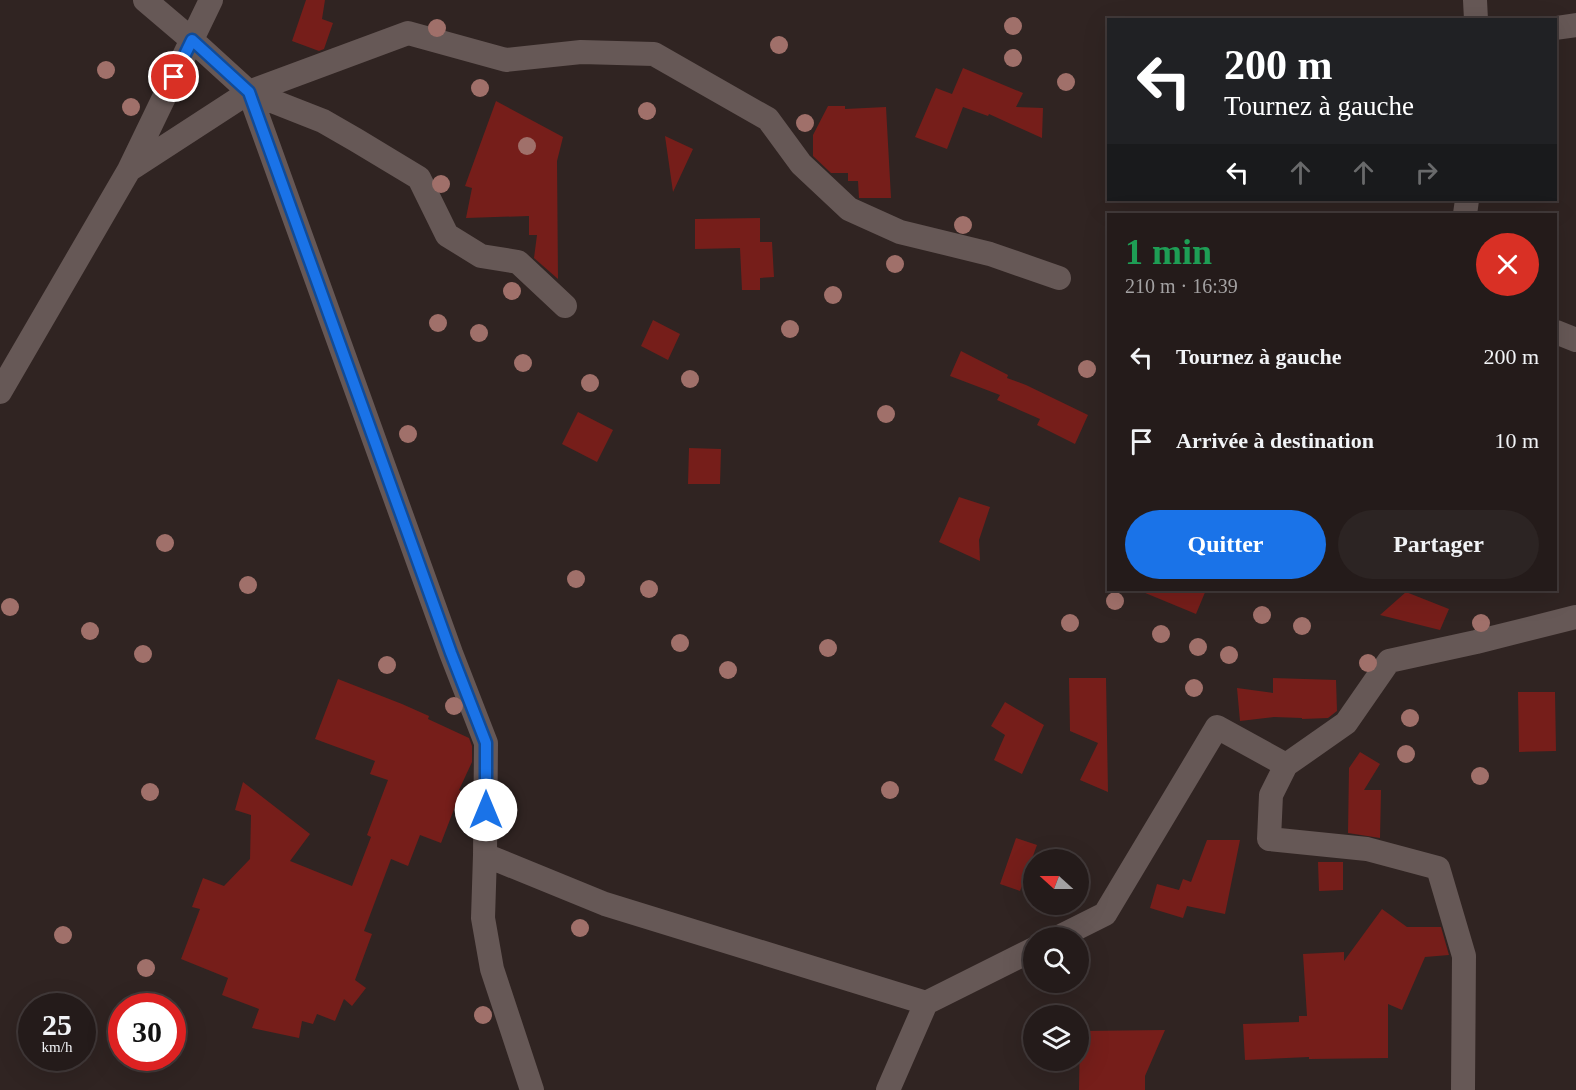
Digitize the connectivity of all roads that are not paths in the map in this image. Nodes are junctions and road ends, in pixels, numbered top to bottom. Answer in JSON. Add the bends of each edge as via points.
{"nodes":[{"id":1,"x":145,"y":0,"type":"edge"},
{"id":2,"x":196,"y":0,"type":"edge"},
{"id":3,"x":211,"y":0,"type":"edge"},
{"id":4,"x":1475,"y":0,"type":"edge"},
{"id":5,"x":1476,"y":18,"type":"edge"},
{"id":6,"x":1576,"y":25,"type":"edge"},
{"id":7,"x":1557,"y":28,"type":"edge"},
{"id":8,"x":192,"y":40,"type":"junction"},
{"id":9,"x":249,"y":92,"type":"junction"},
{"id":10,"x":129,"y":170,"type":"junction"},
{"id":11,"x":1059,"y":278,"type":"dead end"},
{"id":12,"x":565,"y":306,"type":"dead end"},
{"id":13,"x":1557,"y":332,"type":"edge"},
{"id":14,"x":1576,"y":340,"type":"edge"},
{"id":15,"x":0,"y":392,"type":"edge"},
{"id":16,"x":1576,"y":617,"type":"edge"},
{"id":17,"x":1286,"y":765,"type":"junction"},
{"id":18,"x":485,"y":855,"type":"junction"},
{"id":19,"x":1079,"y":927,"type":"edge"},
{"id":20,"x":1023,"y":954,"type":"edge"},
{"id":21,"x":926,"y":1003,"type":"junction"},
{"id":22,"x":532,"y":1090,"type":"edge"},
{"id":23,"x":888,"y":1090,"type":"edge"},
{"id":24,"x":1463,"y":1090,"type":"edge"}],
"edges":[{"from":1,"to":8,"type":"street"},
{"from":2,"to":8,"type":"street"},
{"from":3,"to":8,"type":"street"},
{"from":4,"to":5,"type":"street"},
{"from":6,"to":7,"type":"street"},
{"from":8,"to":9,"type":"street"},
{"from":8,"to":10,"type":"street"},
{"from":9,"to":10,"type":"street"},
{"from":9,"to":11,"type":"street","via":[[408,33],[506,60],[581,52],[654,54],[768,119],[801,164],[849,209],[900,232],[990,254]]},
{"from":9,"to":12,"type":"street","via":[[322,121],[419,178],[447,235],[481,256],[518,262]]},
{"from":9,"to":18,"type":"street","via":[[486,743]]},
{"from":10,"to":15,"type":"street"},
{"from":13,"to":14,"type":"street"},
{"from":16,"to":17,"type":"street","via":[[1389,661],[1346,723]]},
{"from":17,"to":19,"type":"street","via":[[1217,727],[1105,914]]},
{"from":17,"to":24,"type":"street","via":[[1271,795],[1269,839],[1367,849],[1438,867],[1464,956]]},
{"from":18,"to":21,"type":"street","via":[[605,903]]},
{"from":18,"to":22,"type":"street","via":[[483,918],[492,969]]},
{"from":20,"to":21,"type":"street"},
{"from":21,"to":23,"type":"street"}]}
